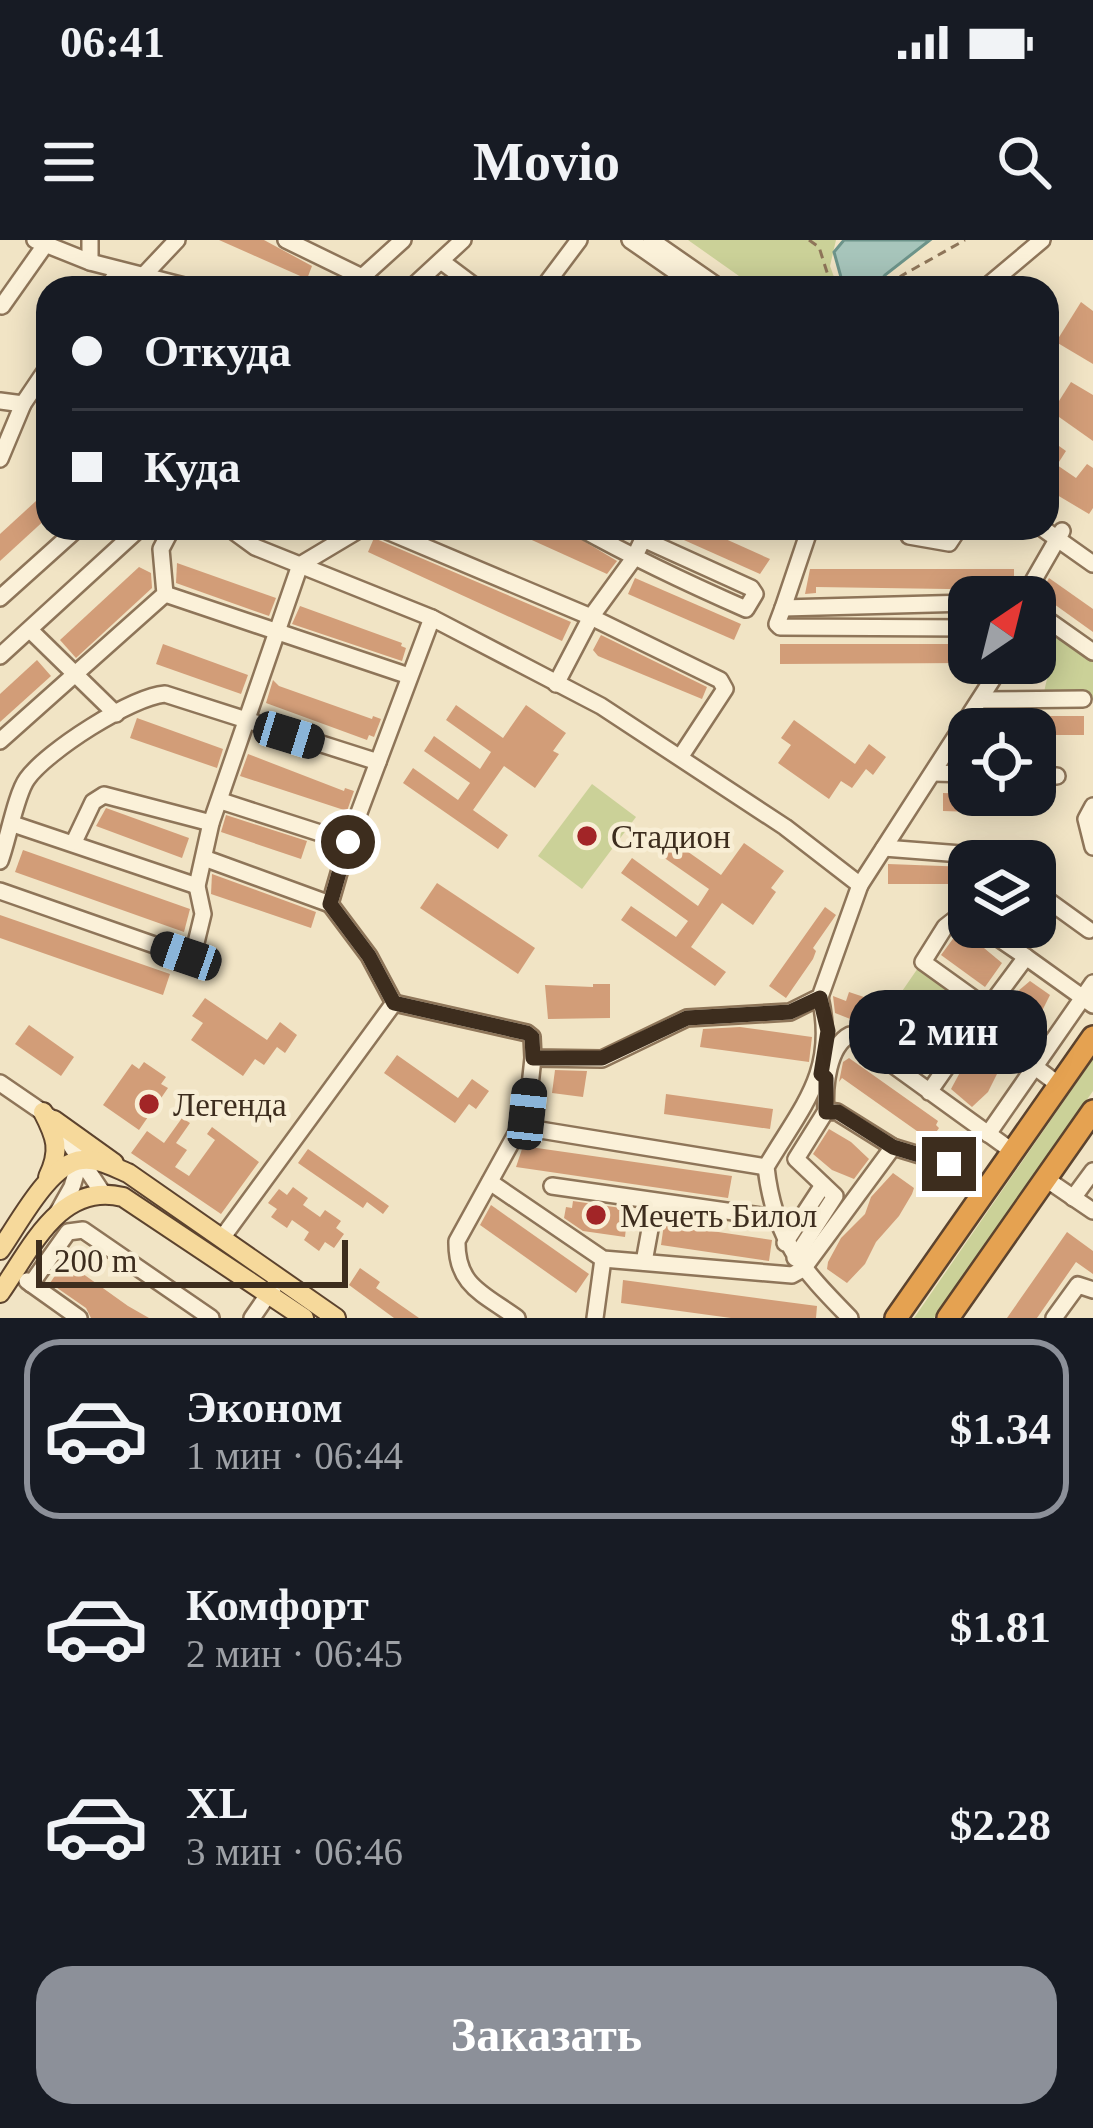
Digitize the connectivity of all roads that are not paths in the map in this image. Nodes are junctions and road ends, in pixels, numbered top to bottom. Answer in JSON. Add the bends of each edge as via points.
{"nodes":[{"id":1,"x":89,"y":240,"type":"edge"},
{"id":2,"x":178,"y":240,"type":"edge"},
{"id":3,"x":286,"y":240,"type":"edge"},
{"id":4,"x":404,"y":240,"type":"edge"},
{"id":5,"x":463,"y":240,"type":"edge"},
{"id":6,"x":579,"y":240,"type":"edge"},
{"id":7,"x":630,"y":240,"type":"edge"},
{"id":8,"x":651,"y":240,"type":"edge"},
{"id":9,"x":1042,"y":240,"type":"edge"},
{"id":10,"x":40,"y":243,"type":"edge"},
{"id":11,"x":441,"y":261,"type":"junction"},
{"id":12,"x":90,"y":262,"type":"junction"},
{"id":13,"x":144,"y":275,"type":"junction"},
{"id":14,"x":108,"y":276,"type":"edge"},
{"id":15,"x":140,"y":276,"type":"edge"},
{"id":16,"x":148,"y":276,"type":"edge"},
{"id":17,"x":345,"y":276,"type":"edge"},
{"id":18,"x":364,"y":276,"type":"edge"},
{"id":19,"x":424,"y":276,"type":"edge"},
{"id":20,"x":460,"y":276,"type":"edge"},
{"id":21,"x":552,"y":276,"type":"edge"},
{"id":22,"x":682,"y":276,"type":"edge"},
{"id":23,"x":703,"y":276,"type":"edge"},
{"id":24,"x":1000,"y":276,"type":"edge"},
{"id":25,"x":2,"y":307,"type":"edge"},
{"id":26,"x":36,"y":385,"type":"edge"},
{"id":27,"x":0,"y":401,"type":"edge"},
{"id":28,"x":23,"y":404,"type":"junction"},
{"id":29,"x":0,"y":459,"type":"edge"},
{"id":30,"x":1060,"y":535,"type":"joint"},
{"id":31,"x":65,"y":540,"type":"edge"},
{"id":32,"x":127,"y":540,"type":"edge"},
{"id":33,"x":166,"y":540,"type":"edge"},
{"id":34,"x":245,"y":540,"type":"edge"},
{"id":35,"x":342,"y":540,"type":"edge"},
{"id":36,"x":408,"y":540,"type":"edge"},
{"id":37,"x":602,"y":540,"type":"edge"},
{"id":38,"x":644,"y":540,"type":"edge"},
{"id":39,"x":647,"y":540,"type":"edge"},
{"id":40,"x":806,"y":540,"type":"edge"},
{"id":41,"x":1057,"y":540,"type":"edge"},
{"id":42,"x":1093,"y":552,"type":"edge"},
{"id":43,"x":634,"y":558,"type":"junction"},
{"id":44,"x":1093,"y":564,"type":"edge"},
{"id":45,"x":300,"y":565,"type":"junction"},
{"id":46,"x":1036,"y":576,"type":"edge"},
{"id":47,"x":165,"y":594,"type":"junction"},
{"id":48,"x":0,"y":598,"type":"edge"},
{"id":49,"x":948,"y":604,"type":"edge"},
{"id":50,"x":783,"y":608,"type":"junction"},
{"id":51,"x":591,"y":617,"type":"junction"},
{"id":52,"x":432,"y":618,"type":"junction"},
{"id":53,"x":1056,"y":626,"type":"edge"},
{"id":54,"x":948,"y":628,"type":"edge"},
{"id":55,"x":30,"y":630,"type":"junction"},
{"id":56,"x":275,"y":634,"type":"junction"},
{"id":57,"x":1093,"y":652,"type":"edge"},
{"id":58,"x":0,"y":656,"type":"edge"},
{"id":59,"x":73,"y":675,"type":"junction"},
{"id":60,"x":409,"y":676,"type":"junction"},
{"id":61,"x":556,"y":684,"type":"junction"},
{"id":62,"x":990,"y":684,"type":"edge"},
{"id":63,"x":1083,"y":699,"type":"dead end"},
{"id":64,"x":980,"y":700,"type":"junction"},
{"id":65,"x":116,"y":714,"type":"junction"},
{"id":66,"x":245,"y":721,"type":"junction"},
{"id":67,"x":0,"y":741,"type":"edge"},
{"id":68,"x":681,"y":756,"type":"junction"},
{"id":69,"x":378,"y":762,"type":"junction"},
{"id":70,"x":933,"y":773,"type":"junction"},
{"id":71,"x":948,"y":773,"type":"edge"},
{"id":72,"x":221,"y":801,"type":"junction"},
{"id":73,"x":1093,"y":806,"type":"edge"},
{"id":74,"x":211,"y":823,"type":"junction"},
{"id":75,"x":14,"y":824,"type":"junction"},
{"id":76,"x":74,"y":842,"type":"junction"},
{"id":77,"x":348,"y":842,"type":"junction"},
{"id":78,"x":1093,"y":847,"type":"edge"},
{"id":79,"x":884,"y":848,"type":"junction"},
{"id":80,"x":948,"y":853,"type":"edge"},
{"id":81,"x":205,"y":858,"type":"junction"},
{"id":82,"x":0,"y":861,"type":"edge"},
{"id":83,"x":860,"y":885,"type":"junction"},
{"id":84,"x":196,"y":886,"type":"junction"},
{"id":85,"x":0,"y":891,"type":"edge"},
{"id":86,"x":330,"y":904,"type":"junction"},
{"id":87,"x":1056,"y":906,"type":"edge"},
{"id":88,"x":948,"y":925,"type":"edge"},
{"id":89,"x":1089,"y":930,"type":"dead end"},
{"id":90,"x":1013,"y":948,"type":"edge"},
{"id":91,"x":1026,"y":957,"type":"junction"},
{"id":92,"x":1093,"y":982,"type":"edge"},
{"id":93,"x":820,"y":998,"type":"junction"},
{"id":94,"x":1088,"y":1001,"type":"edge"},
{"id":95,"x":394,"y":1003,"type":"junction"},
{"id":96,"x":987,"y":1008,"type":"junction"},
{"id":97,"x":976,"y":1023,"type":"junction"},
{"id":98,"x":1093,"y":1036,"type":"edge"},
{"id":99,"x":864,"y":1044,"type":"junction"},
{"id":100,"x":959,"y":1048,"type":"junction"},
{"id":101,"x":533,"y":1058,"type":"junction"},
{"id":102,"x":1034,"y":1066,"type":"junction"},
{"id":103,"x":824,"y":1076,"type":"junction"},
{"id":104,"x":0,"y":1083,"type":"edge"},
{"id":105,"x":1059,"y":1085,"type":"junction"},
{"id":106,"x":929,"y":1092,"type":"junction"},
{"id":107,"x":1093,"y":1111,"type":"edge"},
{"id":108,"x":826,"y":1112,"type":"junction"},
{"id":109,"x":48,"y":1116,"type":"junction"},
{"id":110,"x":522,"y":1127,"type":"dead end"},
{"id":111,"x":988,"y":1134,"type":"junction"},
{"id":112,"x":964,"y":1141,"type":"dead end"},
{"id":113,"x":893,"y":1147,"type":"junction"},
{"id":114,"x":1012,"y":1151,"type":"junction"},
{"id":115,"x":80,"y":1160,"type":"junction"},
{"id":116,"x":949,"y":1164,"type":"junction"},
{"id":117,"x":766,"y":1167,"type":"junction"},
{"id":118,"x":1093,"y":1171,"type":"edge"},
{"id":119,"x":128,"y":1172,"type":"junction"},
{"id":120,"x":1046,"y":1178,"type":"junction"},
{"id":121,"x":490,"y":1182,"type":"junction"},
{"id":122,"x":44,"y":1186,"type":"junction"},
{"id":123,"x":552,"y":1186,"type":"dead end"},
{"id":124,"x":987,"y":1189,"type":"junction"},
{"id":125,"x":103,"y":1192,"type":"junction"},
{"id":126,"x":1073,"y":1198,"type":"junction"},
{"id":127,"x":655,"y":1202,"type":"junction"},
{"id":128,"x":1093,"y":1211,"type":"edge"},
{"id":129,"x":58,"y":1213,"type":"junction"},
{"id":130,"x":775,"y":1218,"type":"junction"},
{"id":131,"x":222,"y":1238,"type":"junction"},
{"id":132,"x":0,"y":1250,"type":"edge"},
{"id":133,"x":794,"y":1257,"type":"junction"},
{"id":134,"x":604,"y":1259,"type":"junction"},
{"id":135,"x":644,"y":1262,"type":"junction"},
{"id":136,"x":23,"y":1278,"type":"junction"},
{"id":137,"x":274,"y":1286,"type":"junction"},
{"id":138,"x":1093,"y":1290,"type":"edge"},
{"id":139,"x":0,"y":1293,"type":"edge"},
{"id":140,"x":79,"y":1318,"type":"edge"},
{"id":141,"x":211,"y":1318,"type":"edge"},
{"id":142,"x":252,"y":1318,"type":"edge"},
{"id":143,"x":304,"y":1318,"type":"edge"},
{"id":144,"x":336,"y":1318,"type":"edge"},
{"id":145,"x":517,"y":1318,"type":"edge"},
{"id":146,"x":595,"y":1318,"type":"edge"},
{"id":147,"x":850,"y":1318,"type":"edge"},
{"id":148,"x":896,"y":1318,"type":"edge"},
{"id":149,"x":948,"y":1318,"type":"edge"},
{"id":150,"x":1054,"y":1318,"type":"edge"}],
"edges":[{"from":1,"to":12,"type":"street"},
{"from":2,"to":13,"type":"street"},
{"from":3,"to":17,"type":"street"},
{"from":4,"to":18,"type":"street"},
{"from":5,"to":11,"type":"street"},
{"from":6,"to":21,"type":"street"},
{"from":7,"to":22,"type":"street"},
{"from":8,"to":23,"type":"street"},
{"from":9,"to":24,"type":"street"},
{"from":10,"to":12,"type":"street"},
{"from":10,"to":25,"type":"street"},
{"from":11,"to":19,"type":"street"},
{"from":11,"to":20,"type":"street"},
{"from":12,"to":14,"type":"street"},
{"from":13,"to":15,"type":"street"},
{"from":13,"to":16,"type":"street"},
{"from":26,"to":28,"type":"street"},
{"from":27,"to":28,"type":"street"},
{"from":28,"to":29,"type":"street"},
{"from":30,"to":42,"type":"street"},
{"from":30,"to":44,"type":"street"},
{"from":31,"to":48,"type":"street"},
{"from":32,"to":55,"type":"street"},
{"from":33,"to":47,"type":"street"},
{"from":34,"to":45,"type":"street"},
{"from":35,"to":45,"type":"street"},
{"from":36,"to":51,"type":"street"},
{"from":37,"to":43,"type":"street"},
{"from":38,"to":43,"type":"street"},
{"from":39,"to":43,"type":"street","via":[[755,594],[746,608]]},
{"from":40,"to":50,"type":"street"},
{"from":41,"to":46,"type":"street"},
{"from":43,"to":51,"type":"street"},
{"from":45,"to":52,"type":"street"},
{"from":45,"to":56,"type":"street"},
{"from":47,"to":56,"type":"street"},
{"from":47,"to":59,"type":"street"},
{"from":49,"to":50,"type":"street"},
{"from":50,"to":54,"type":"street","via":[[780,627]]},
{"from":51,"to":61,"type":"street"},
{"from":51,"to":68,"type":"street","via":[[724,685]]},
{"from":52,"to":60,"type":"street"},
{"from":52,"to":61,"type":"street"},
{"from":53,"to":57,"type":"street"},
{"from":55,"to":58,"type":"street"},
{"from":55,"to":59,"type":"street"},
{"from":56,"to":60,"type":"street"},
{"from":56,"to":66,"type":"street"},
{"from":59,"to":65,"type":"street"},
{"from":59,"to":67,"type":"street"},
{"from":60,"to":69,"type":"street"},
{"from":61,"to":68,"type":"street"},
{"from":62,"to":64,"type":"street"},
{"from":63,"to":64,"type":"street"},
{"from":64,"to":70,"type":"street"},
{"from":65,"to":66,"type":"street","via":[[165,694]]},
{"from":65,"to":75,"type":"street","via":[[35,770],[18,794]]},
{"from":66,"to":69,"type":"street"},
{"from":66,"to":72,"type":"street"},
{"from":68,"to":83,"type":"street"},
{"from":69,"to":77,"type":"street"},
{"from":70,"to":71,"type":"street"},
{"from":70,"to":79,"type":"street"},
{"from":72,"to":74,"type":"street"},
{"from":72,"to":77,"type":"street"},
{"from":73,"to":78,"type":"street","via":[[1085,819]]},
{"from":74,"to":76,"type":"street","via":[[104,795]]},
{"from":74,"to":81,"type":"street"},
{"from":75,"to":76,"type":"street"},
{"from":75,"to":82,"type":"street"},
{"from":76,"to":84,"type":"street"},
{"from":77,"to":86,"type":"street"},
{"from":79,"to":80,"type":"street"},
{"from":79,"to":83,"type":"street"},
{"from":81,"to":84,"type":"street"},
{"from":81,"to":86,"type":"street"},
{"from":83,"to":93,"type":"street"},
{"from":84,"to":85,"type":"street","via":[[203,914],[186,956]]},
{"from":86,"to":95,"type":"street"},
{"from":87,"to":89,"type":"street"},
{"from":88,"to":96,"type":"street","via":[[923,962]]},
{"from":90,"to":91,"type":"street"},
{"from":91,"to":94,"type":"street"},
{"from":91,"to":96,"type":"street"},
{"from":92,"to":94,"type":"street"},
{"from":93,"to":101,"type":"street","via":[[790,1012],[687,1018],[602,1058]]},
{"from":93,"to":103,"type":"street","via":[[828,1031]]},
{"from":94,"to":102,"type":"street"},
{"from":95,"to":101,"type":"street","via":[[527,1033]]},
{"from":95,"to":131,"type":"street"},
{"from":96,"to":97,"type":"street"},
{"from":97,"to":100,"type":"street"},
{"from":97,"to":102,"type":"street"},
{"from":98,"to":105,"type":"highway"},
{"from":99,"to":100,"type":"street","via":[[896,1007]]},
{"from":99,"to":103,"type":"street","via":[[845,1034]]},
{"from":99,"to":106,"type":"street"},
{"from":100,"to":106,"type":"street"},
{"from":101,"to":121,"type":"street","via":[[527,1114]]},
{"from":102,"to":105,"type":"street"},
{"from":102,"to":111,"type":"street"},
{"from":103,"to":108,"type":"street"},
{"from":103,"to":117,"type":"street"},
{"from":104,"to":109,"type":"street"},
{"from":105,"to":114,"type":"highway"},
{"from":106,"to":111,"type":"street"},
{"from":107,"to":120,"type":"highway"},
{"from":108,"to":113,"type":"street"},
{"from":108,"to":133,"type":"street","via":[[796,1159],[823,1185]]},
{"from":109,"to":115,"type":"street"},
{"from":109,"to":119,"type":"main road"},
{"from":109,"to":122,"type":"main road","via":[[57,1157]]},
{"from":110,"to":117,"type":"street"},
{"from":111,"to":114,"type":"street"},
{"from":112,"to":116,"type":"street"},
{"from":113,"to":116,"type":"street"},
{"from":113,"to":133,"type":"street"},
{"from":114,"to":124,"type":"highway"},
{"from":115,"to":119,"type":"main road"},
{"from":115,"to":122,"type":"main road"},
{"from":115,"to":125,"type":"street"},
{"from":115,"to":129,"type":"street"},
{"from":116,"to":124,"type":"street"},
{"from":117,"to":130,"type":"street"},
{"from":118,"to":126,"type":"street"},
{"from":119,"to":131,"type":"main road"},
{"from":120,"to":126,"type":"street"},
{"from":120,"to":149,"type":"highway"},
{"from":121,"to":134,"type":"street"},
{"from":121,"to":145,"type":"street","via":[[457,1241],[457,1264],[468,1283]]},
{"from":122,"to":132,"type":"main road"},
{"from":123,"to":127,"type":"street"},
{"from":124,"to":148,"type":"highway"},
{"from":125,"to":129,"type":"main road"},
{"from":125,"to":137,"type":"main road"},
{"from":126,"to":128,"type":"street"},
{"from":127,"to":130,"type":"street"},
{"from":127,"to":135,"type":"street"},
{"from":129,"to":136,"type":"main road"},
{"from":130,"to":133,"type":"street"},
{"from":131,"to":137,"type":"main road"},
{"from":133,"to":135,"type":"street","via":[[792,1275]]},
{"from":133,"to":147,"type":"street"},
{"from":134,"to":135,"type":"street"},
{"from":134,"to":146,"type":"street"},
{"from":136,"to":139,"type":"main road"},
{"from":136,"to":140,"type":"street"},
{"from":136,"to":141,"type":"street","via":[[74,1228]]},
{"from":137,"to":142,"type":"street"},
{"from":137,"to":143,"type":"main road"},
{"from":137,"to":144,"type":"main road"},
{"from":138,"to":150,"type":"street","via":[[1078,1285]]}]}
